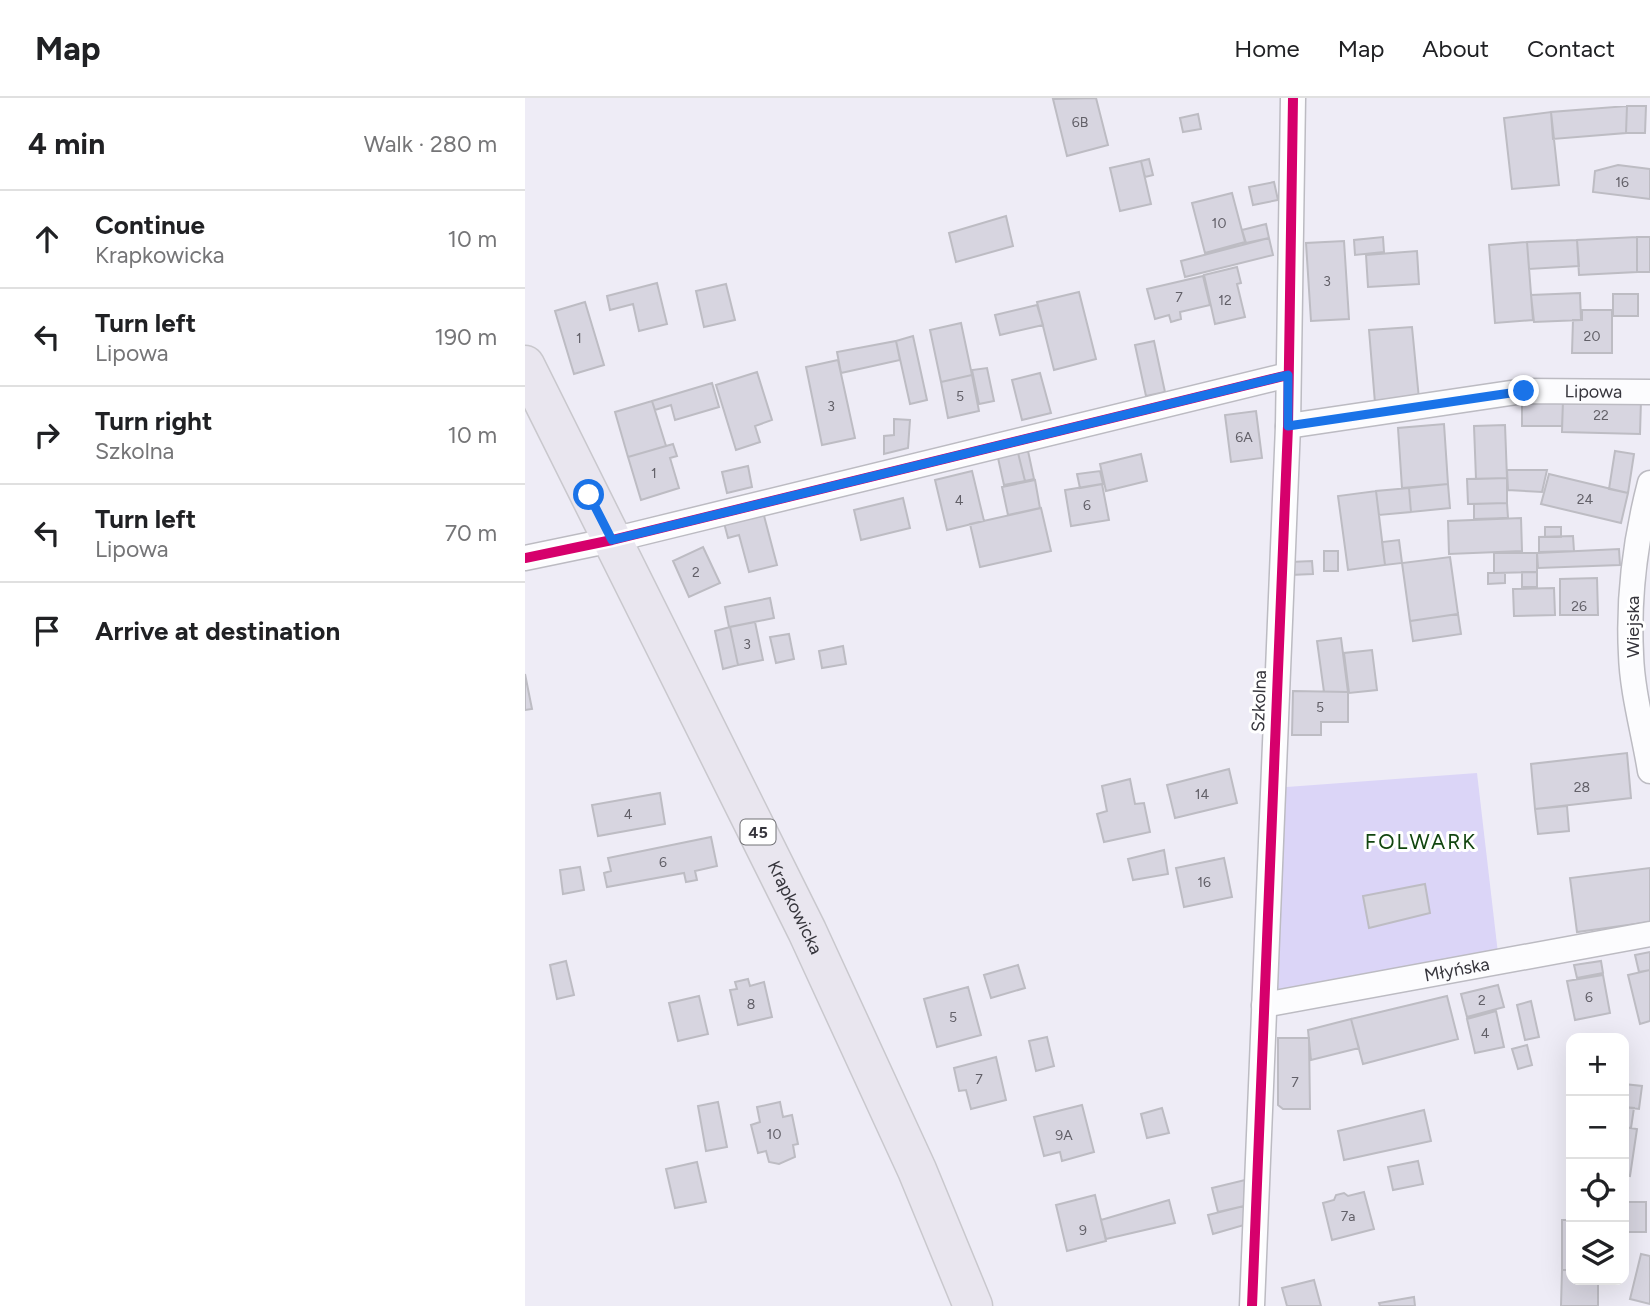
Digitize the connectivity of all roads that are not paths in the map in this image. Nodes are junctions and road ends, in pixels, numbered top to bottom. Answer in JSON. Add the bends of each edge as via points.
{"nodes":[{"id":1,"x":1293,"y":98,"type":"edge"},
{"id":2,"x":525,"y":365,"type":"edge"},
{"id":3,"x":1288,"y":375,"type":"junction"},
{"id":4,"x":1650,"y":392,"type":"edge"},
{"id":5,"x":1288,"y":426,"type":"junction"},
{"id":6,"x":1650,"y":483,"type":"edge"},
{"id":7,"x":612,"y":540,"type":"junction"},
{"id":8,"x":525,"y":558,"type":"edge"},
{"id":9,"x":1650,"y":771,"type":"edge"},
{"id":10,"x":1650,"y":934,"type":"edge"},
{"id":11,"x":1264,"y":1005,"type":"junction"},
{"id":12,"x":973,"y":1306,"type":"edge"},
{"id":13,"x":1252,"y":1306,"type":"edge"}],
"edges":[{"from":1,"to":3,"type":"street","name":"Szkolna"},
{"from":2,"to":7,"type":"main road","name":"Krapkowicka","number":"45"},
{"from":3,"to":5,"type":"street","name":"Szkolna"},
{"from":3,"to":7,"type":"street"},
{"from":4,"to":5,"type":"street","name":"Lipowa","via":[[1524,391]]},
{"from":5,"to":11,"type":"street","name":"Szkolna"},
{"from":6,"to":9,"type":"street","name":"Wiejska","via":[[1641,518],[1630,655]]},
{"from":7,"to":8,"type":"street"},
{"from":7,"to":12,"type":"main road","name":"Krapkowicka","number":"45","via":[[824,967]]},
{"from":10,"to":11,"type":"street","name":"Młyńska"},
{"from":11,"to":13,"type":"street","name":"Szkolna"}]}
